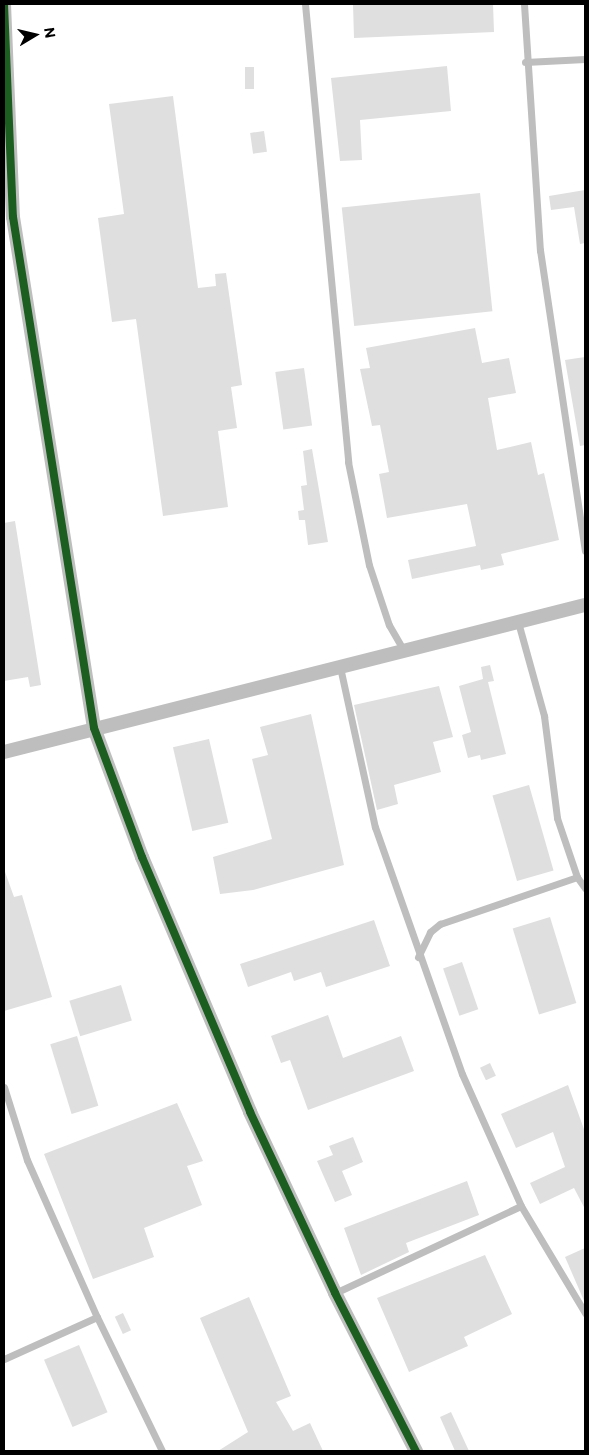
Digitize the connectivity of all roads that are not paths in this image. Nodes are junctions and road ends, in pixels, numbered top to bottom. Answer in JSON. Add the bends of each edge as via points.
{"nodes":[{"id":1,"x":4,"y":4,"type":"edge"},
{"id":2,"x":305,"y":4,"type":"edge"},
{"id":3,"x":524,"y":4,"type":"edge"},
{"id":4,"x":585,"y":60,"type":"edge"},
{"id":5,"x":525,"y":62,"type":"junction"},
{"id":6,"x":585,"y":551,"type":"edge"},
{"id":7,"x":585,"y":605,"type":"edge"},
{"id":8,"x":518,"y":622,"type":"junction"},
{"id":9,"x":404,"y":651,"type":"junction"},
{"id":10,"x":340,"y":667,"type":"junction"},
{"id":11,"x":94,"y":728,"type":"junction"},
{"id":12,"x":4,"y":752,"type":"edge"},
{"id":13,"x":577,"y":877,"type":"junction"},
{"id":14,"x":585,"y":888,"type":"edge"},
{"id":15,"x":418,"y":957,"type":"junction"},
{"id":16,"x":4,"y":1087,"type":"edge"},
{"id":17,"x":521,"y":1206,"type":"junction"},
{"id":18,"x":335,"y":1293,"type":"junction"},
{"id":19,"x":585,"y":1313,"type":"edge"},
{"id":20,"x":96,"y":1317,"type":"junction"},
{"id":21,"x":4,"y":1360,"type":"edge"},
{"id":22,"x":162,"y":1451,"type":"edge"},
{"id":23,"x":416,"y":1451,"type":"edge"}],
"edges":[{"from":1,"to":11,"type":"street","via":[[13,217]]},
{"from":2,"to":9,"type":"lane","via":[[348,462],[369,565],[389,625]]},
{"from":3,"to":5,"type":"lane"},
{"from":4,"to":5,"type":"lane"},
{"from":5,"to":6,"type":"lane","via":[[540,250]]},
{"from":7,"to":8,"type":"street"},
{"from":8,"to":9,"type":"street"},
{"from":8,"to":13,"type":"lane","via":[[544,716],[557,818]]},
{"from":9,"to":10,"type":"street"},
{"from":10,"to":11,"type":"street"},
{"from":10,"to":15,"type":"lane","via":[[375,826]]},
{"from":11,"to":12,"type":"street"},
{"from":11,"to":18,"type":"street","via":[[145,867],[250,1112]]},
{"from":13,"to":14,"type":"lane"},
{"from":13,"to":15,"type":"lane","via":[[440,924],[430,932]]},
{"from":15,"to":17,"type":"lane","via":[[462,1074]]},
{"from":16,"to":20,"type":"lane","via":[[27,1160]]},
{"from":17,"to":18,"type":"lane"},
{"from":17,"to":19,"type":"lane"},
{"from":18,"to":23,"type":"street"},
{"from":20,"to":21,"type":"lane"},
{"from":20,"to":22,"type":"lane"}]}
